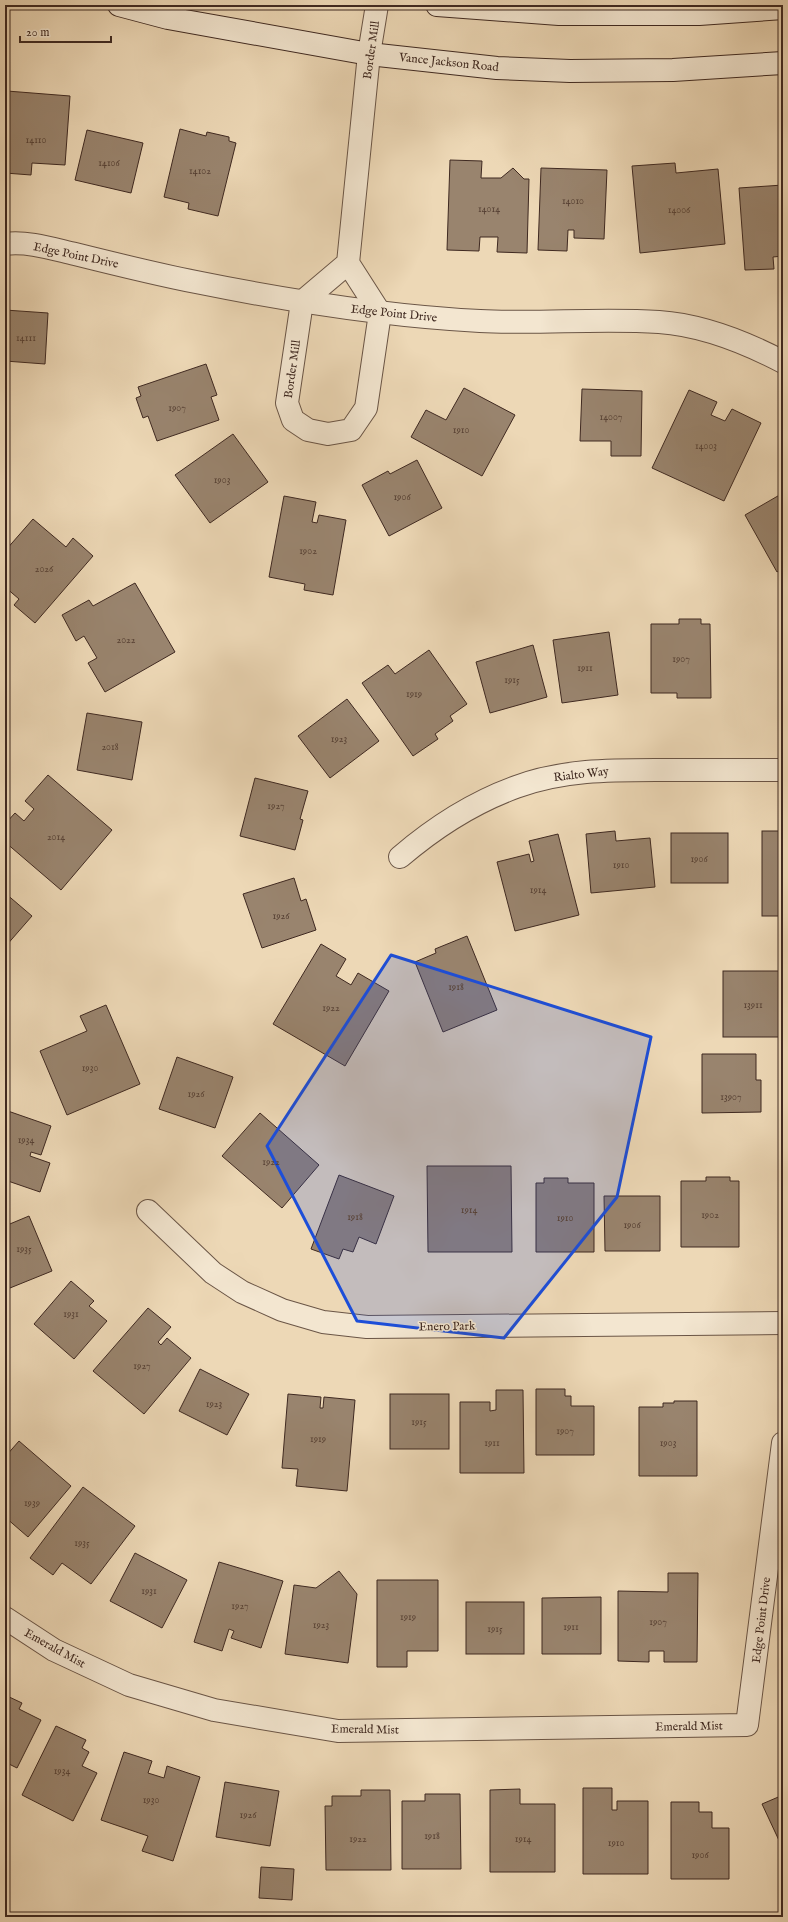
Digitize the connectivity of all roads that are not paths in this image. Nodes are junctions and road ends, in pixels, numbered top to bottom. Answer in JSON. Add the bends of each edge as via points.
{"nodes":[{"id":1,"x":119,"y":5,"type":"edge"},
{"id":2,"x":377,"y":5,"type":"edge"},
{"id":3,"x":437,"y":5,"type":"edge"},
{"id":4,"x":783,"y":8,"type":"edge"},
{"id":5,"x":369,"y":54,"type":"junction"},
{"id":6,"x":783,"y":63,"type":"edge"},
{"id":7,"x":5,"y":244,"type":"edge"},
{"id":8,"x":348,"y":263,"type":"junction"},
{"id":9,"x":302,"y":302,"type":"junction"},
{"id":10,"x":380,"y":313,"type":"junction"},
{"id":11,"x":783,"y":362,"type":"edge"},
{"id":12,"x":783,"y":770,"type":"edge"},
{"id":13,"x":400,"y":857,"type":"dead end"},
{"id":14,"x":148,"y":1211,"type":"dead end"},
{"id":15,"x":783,"y":1323,"type":"edge"},
{"id":16,"x":783,"y":1443,"type":"edge"},
{"id":17,"x":5,"y":1618,"type":"edge"},
{"id":18,"x":747,"y":1725,"type":"joint"}],
"edges":[{"from":1,"to":5,"type":"street","name":"Vance Jackson Road","via":[[168,18]]},
{"from":2,"to":5,"type":"street","name":"Border Mill"},
{"from":3,"to":4,"type":"street","via":[[559,14],[699,14]]},
{"from":5,"to":6,"type":"street","name":"Vance Jackson Road","via":[[497,68],[570,71],[673,70]]},
{"from":5,"to":8,"type":"street","name":"Border Mill"},
{"from":7,"to":9,"type":"street","name":"Edge Point Drive","via":[[16,242],[52,249],[194,282]]},
{"from":8,"to":9,"type":"street"},
{"from":8,"to":10,"type":"street"},
{"from":9,"to":10,"type":"street","name":"Edge Point Drive"},
{"from":9,"to":10,"type":"street","name":"Border Mill","via":[[287,403],[293,420],[308,430],[328,434],[351,430],[366,408]]},
{"from":10,"to":11,"type":"street","name":"Edge Point Drive","via":[[480,321],[660,322],[692,327],[723,336]]},
{"from":12,"to":13,"type":"street","name":"Rialto Way","via":[[597,770],[544,779],[516,787],[463,810],[428,833]]},
{"from":14,"to":15,"type":"street","name":"Enero Park","via":[[213,1274],[242,1292],[282,1310],[323,1322],[367,1327]]},
{"from":16,"to":18,"type":"street","name":"Edge Point Drive"},
{"from":17,"to":18,"type":"street","name":"Emerald Mist","via":[[54,1650],[129,1686],[214,1710],[338,1731]]}]}
